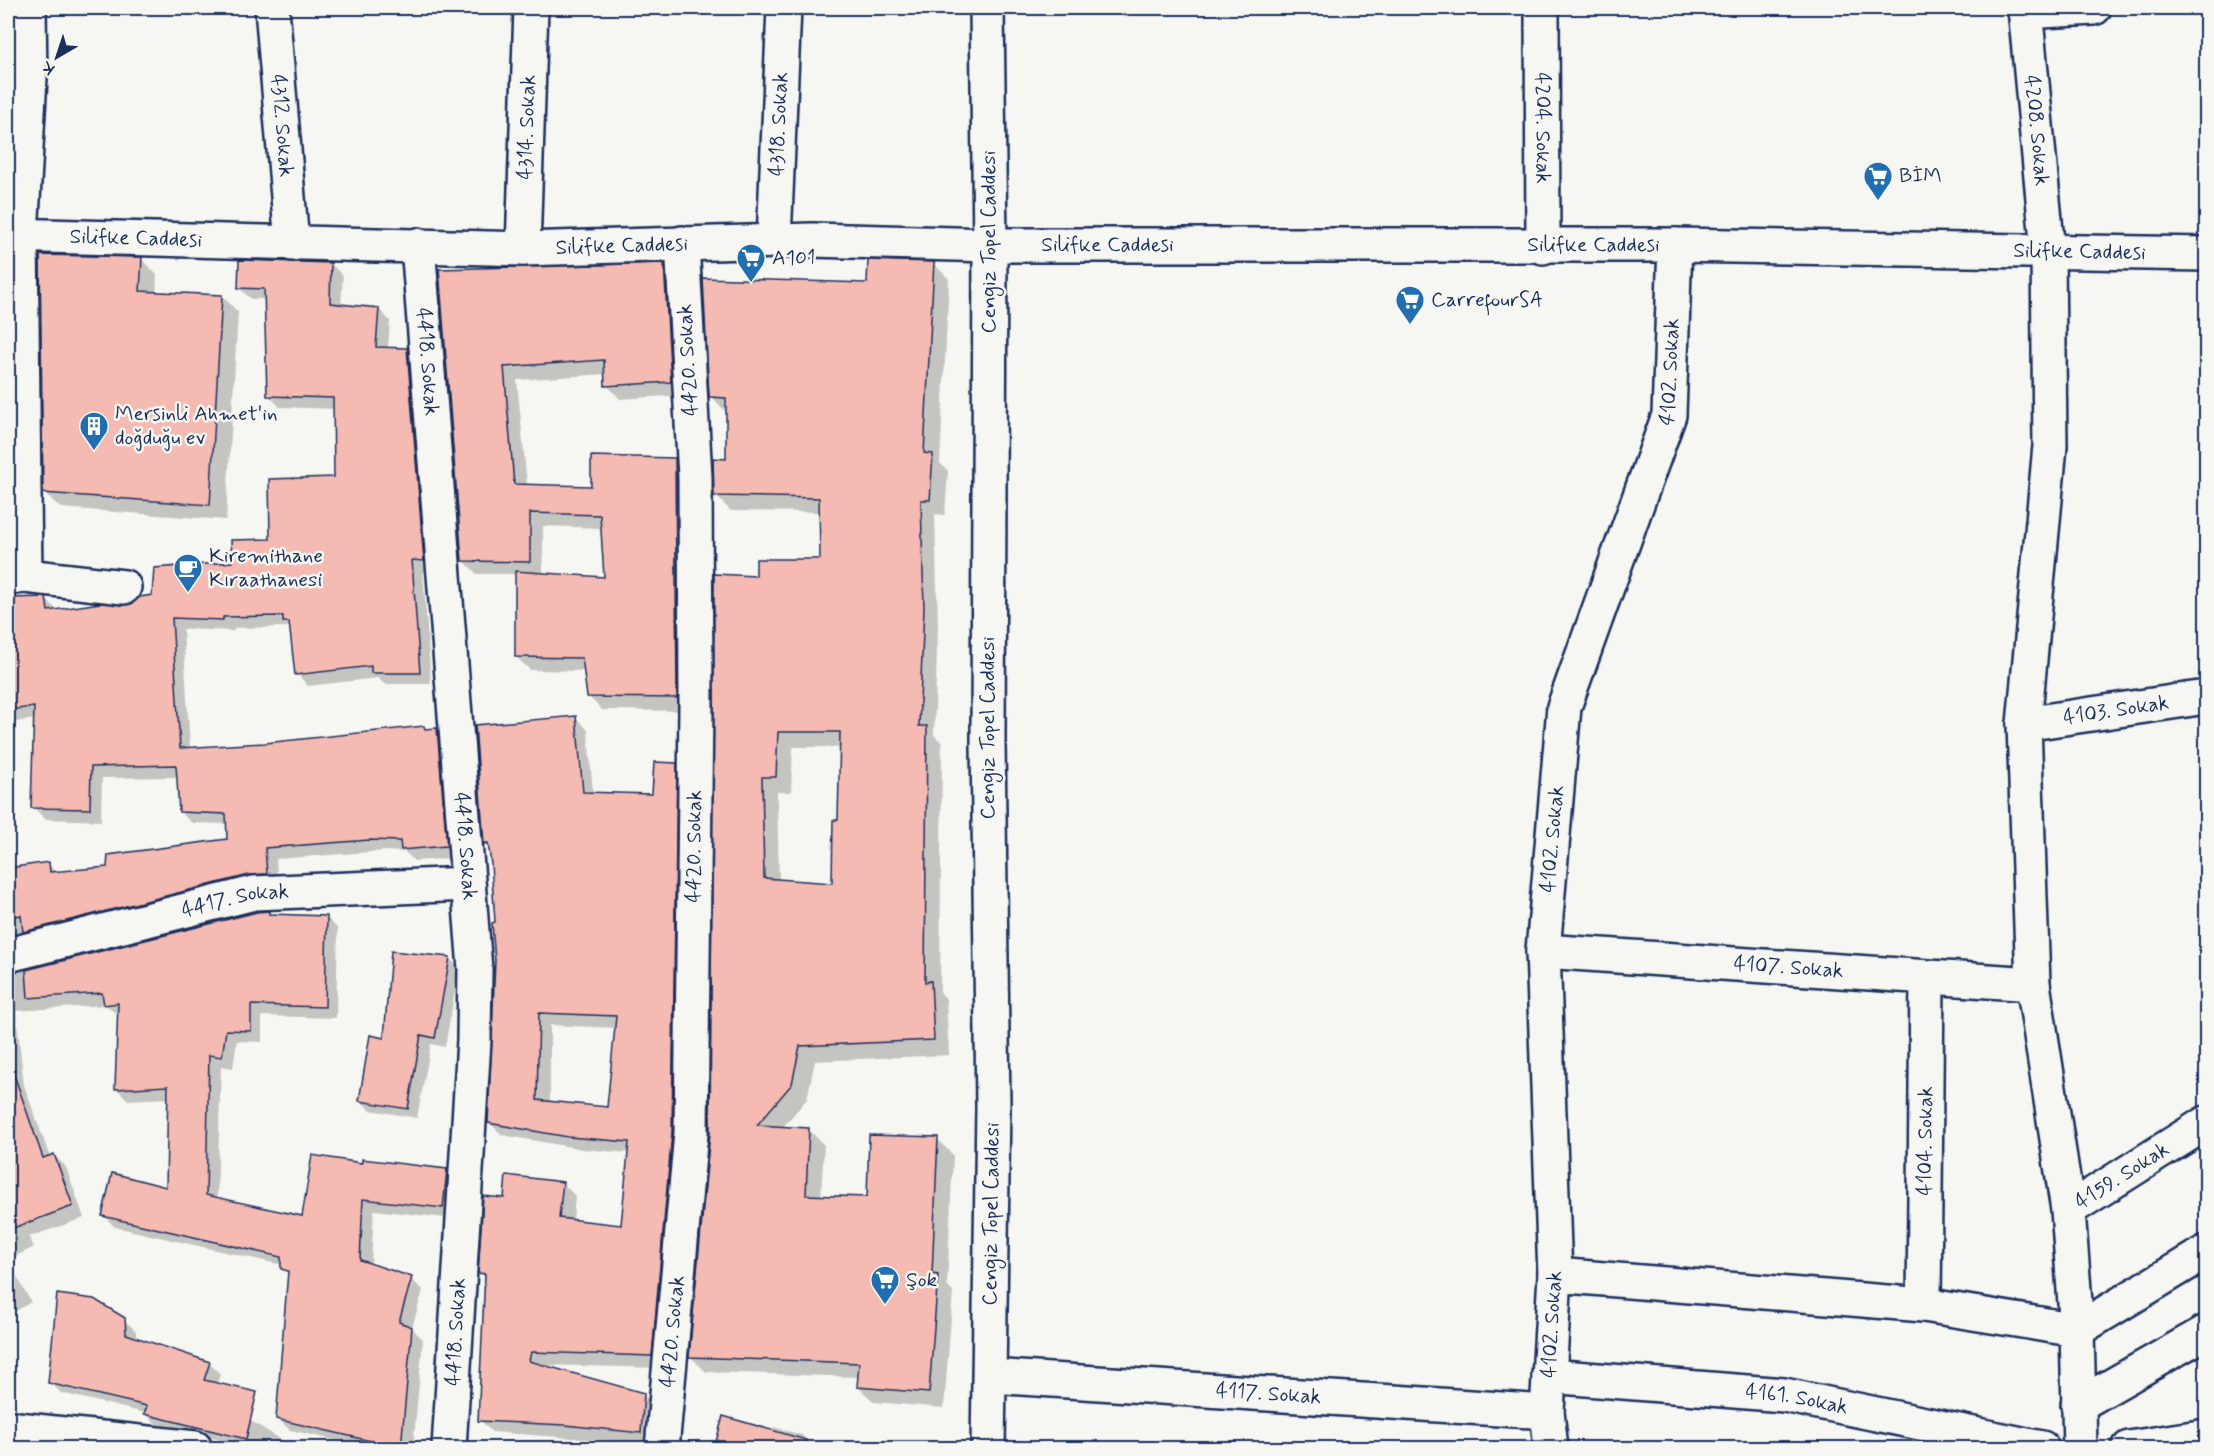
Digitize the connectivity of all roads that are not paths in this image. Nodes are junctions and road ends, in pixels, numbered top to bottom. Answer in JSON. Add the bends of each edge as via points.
{"nodes":[{"id":1,"x":29,"y":8,"type":"edge"},
{"id":2,"x":272,"y":8,"type":"edge"},
{"id":3,"x":531,"y":8,"type":"edge"},
{"id":4,"x":784,"y":8,"type":"edge"},
{"id":5,"x":987,"y":8,"type":"edge"},
{"id":6,"x":1542,"y":8,"type":"edge"},
{"id":7,"x":2094,"y":8,"type":"edge"},
{"id":8,"x":2025,"y":10,"type":"edge"},
{"id":9,"x":14,"y":235,"type":"edge"},
{"id":10,"x":774,"y":240,"type":"junction"},
{"id":11,"x":682,"y":243,"type":"junction"},
{"id":12,"x":292,"y":244,"type":"junction"},
{"id":13,"x":418,"y":245,"type":"junction"},
{"id":14,"x":990,"y":245,"type":"junction"},
{"id":15,"x":1675,"y":245,"type":"junction"},
{"id":16,"x":1543,"y":247,"type":"junction"},
{"id":17,"x":523,"y":249,"type":"junction"},
{"id":18,"x":2048,"y":252,"type":"junction"},
{"id":19,"x":2206,"y":254,"type":"edge"},
{"id":20,"x":16,"y":577,"type":"edge"},
{"id":21,"x":124,"y":587,"type":"dead end"},
{"id":22,"x":2206,"y":697,"type":"edge"},
{"id":23,"x":2024,"y":724,"type":"junction"},
{"id":24,"x":468,"y":884,"type":"junction"},
{"id":25,"x":1543,"y":951,"type":"junction"},
{"id":26,"x":8,"y":955,"type":"edge"},
{"id":27,"x":1927,"y":977,"type":"junction"},
{"id":28,"x":2033,"y":984,"type":"junction"},
{"id":29,"x":2206,"y":1123,"type":"edge"},
{"id":30,"x":2068,"y":1210,"type":"junction"},
{"id":31,"x":2206,"y":1252,"type":"edge"},
{"id":32,"x":1555,"y":1275,"type":"junction"},
{"id":33,"x":1924,"y":1305,"type":"junction"},
{"id":34,"x":2077,"y":1330,"type":"junction"},
{"id":35,"x":2206,"y":1332,"type":"edge"},
{"id":36,"x":990,"y":1376,"type":"junction"},
{"id":37,"x":1549,"y":1376,"type":"junction"},
{"id":38,"x":2078,"y":1405,"type":"junction"},
{"id":39,"x":1547,"y":1412,"type":"junction"},
{"id":40,"x":8,"y":1428,"type":"edge"},
{"id":41,"x":2206,"y":1436,"type":"edge"},
{"id":42,"x":195,"y":1449,"type":"edge"},
{"id":43,"x":449,"y":1449,"type":"edge"},
{"id":44,"x":662,"y":1449,"type":"edge"},
{"id":45,"x":988,"y":1449,"type":"edge"},
{"id":46,"x":1551,"y":1449,"type":"edge"},
{"id":47,"x":2042,"y":1449,"type":"edge"},
{"id":48,"x":2080,"y":1449,"type":"edge"},
{"id":49,"x":2129,"y":1449,"type":"edge"}],
"edges":[{"from":1,"to":9,"type":"street","via":[[30,78]]},
{"from":2,"to":12,"type":"street","name":"4312. Sokak"},
{"from":3,"to":17,"type":"street","name":"4314. Sokak"},
{"from":4,"to":10,"type":"street","name":"4318. Sokak"},
{"from":5,"to":14,"type":"street","name":"Cengiz Topel Caddesi"},
{"from":6,"to":16,"type":"street","name":"4204. Sokak"},
{"from":7,"to":8,"type":"street"},
{"from":8,"to":18,"type":"street","name":"4208. Sokak"},
{"from":9,"to":12,"type":"street","name":"Silifke Caddesi"},
{"from":9,"to":20,"type":"street"},
{"from":10,"to":11,"type":"street","name":"Silifke Caddesi"},
{"from":10,"to":14,"type":"street","name":"Silifke Caddesi"},
{"from":11,"to":17,"type":"street","name":"Silifke Caddesi"},
{"from":11,"to":44,"type":"street","name":"4420. Sokak","via":[[695,489],[692,1133]]},
{"from":12,"to":13,"type":"street","name":"Silifke Caddesi"},
{"from":13,"to":17,"type":"street","name":"Silifke Caddesi"},
{"from":13,"to":24,"type":"street","name":"4418. Sokak"},
{"from":14,"to":16,"type":"street","name":"Silifke Caddesi"},
{"from":14,"to":36,"type":"street","name":"Cengiz Topel Caddesi"},
{"from":15,"to":16,"type":"street","name":"Silifke Caddesi"},
{"from":15,"to":18,"type":"street","name":"Silifke Caddesi"},
{"from":15,"to":25,"type":"street","name":"4102. Sokak","via":[[1669,415],[1564,707]]},
{"from":18,"to":19,"type":"street","name":"Silifke Caddesi"},
{"from":18,"to":23,"type":"street","name":"4208. Sokak","via":[[2050,446]]},
{"from":20,"to":21,"type":"street"},
{"from":22,"to":23,"type":"street","name":"4103. Sokak"},
{"from":23,"to":28,"type":"street","name":"4208. Sokak"},
{"from":24,"to":26,"type":"street","name":"4417. Sokak","via":[[254,893]]},
{"from":24,"to":43,"type":"street","name":"4418. Sokak","via":[[476,969],[474,1040]]},
{"from":25,"to":27,"type":"street","name":"4107. Sokak"},
{"from":25,"to":32,"type":"street","name":"4102. Sokak"},
{"from":27,"to":28,"type":"street","name":"4107. Sokak"},
{"from":27,"to":33,"type":"street","name":"4104. Sokak"},
{"from":28,"to":30,"type":"street","name":"4208. Sokak"},
{"from":29,"to":30,"type":"street","name":"4159. Sokak"},
{"from":30,"to":34,"type":"street","name":"4208. Sokak"},
{"from":31,"to":34,"type":"street"},
{"from":32,"to":33,"type":"street"},
{"from":32,"to":37,"type":"street","name":"4102. Sokak"},
{"from":33,"to":34,"type":"street"},
{"from":34,"to":38,"type":"street","name":"4208. Sokak"},
{"from":35,"to":38,"type":"street"},
{"from":36,"to":39,"type":"street","name":"4117. Sokak"},
{"from":36,"to":45,"type":"street","name":"Cengiz Topel Caddesi"},
{"from":37,"to":39,"type":"street","name":"4102. Sokak"},
{"from":37,"to":47,"type":"street","name":"4161. Sokak","via":[[1784,1395]]},
{"from":38,"to":48,"type":"street","name":"4208. Sokak"},
{"from":39,"to":46,"type":"street","name":"4102. Sokak"},
{"from":40,"to":42,"type":"street"},
{"from":41,"to":49,"type":"street"}]}
